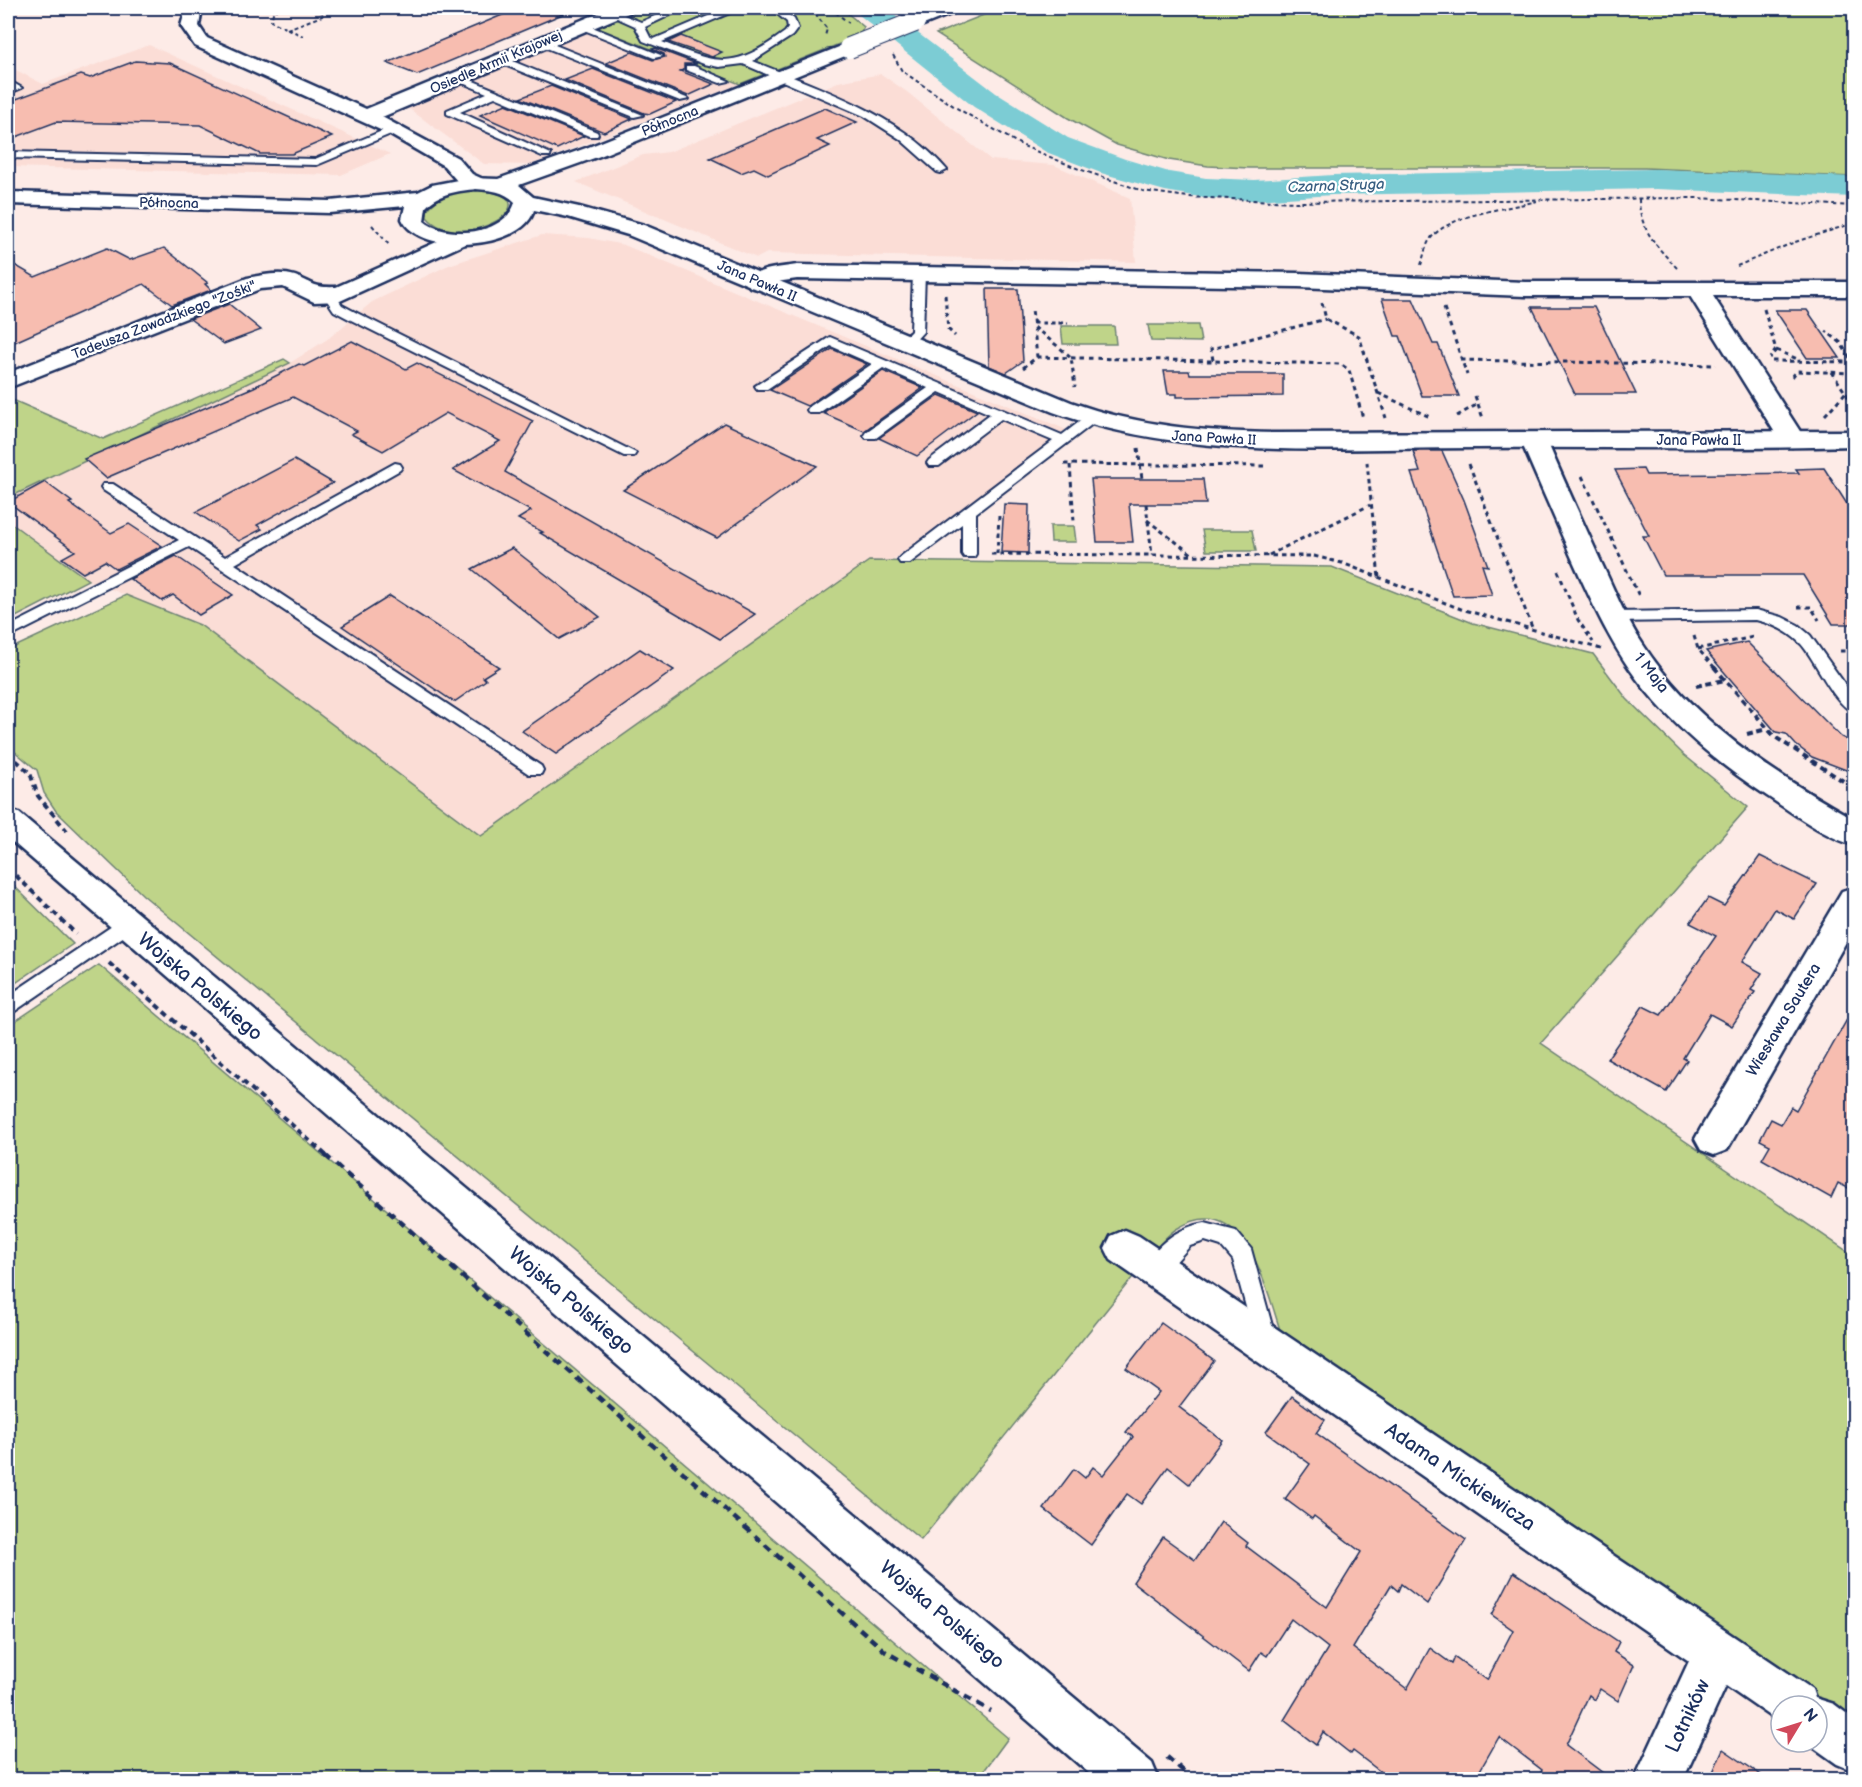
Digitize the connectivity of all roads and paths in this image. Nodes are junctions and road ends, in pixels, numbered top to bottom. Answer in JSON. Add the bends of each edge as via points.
{"nodes":[{"id":1,"x":194,"y":8,"type":"edge"},
{"id":2,"x":279,"y":8,"type":"edge"},
{"id":3,"x":311,"y":8,"type":"edge"},
{"id":4,"x":680,"y":8,"type":"edge"},
{"id":5,"x":734,"y":8,"type":"edge"},
{"id":6,"x":775,"y":8,"type":"edge"},
{"id":7,"x":811,"y":8,"type":"edge"},
{"id":8,"x":950,"y":8,"type":"edge"},
{"id":9,"x":618,"y":10,"type":"edge"},
{"id":10,"x":641,"y":25,"type":"junction"},
{"id":11,"x":582,"y":26,"type":"junction"},
{"id":12,"x":287,"y":29,"type":"junction"},
{"id":13,"x":295,"y":39,"type":"dead end"},
{"id":14,"x":654,"y":42,"type":"junction"},
{"id":15,"x":818,"y":42,"type":"dead end"},
{"id":16,"x":542,"y":43,"type":"junction"},
{"id":17,"x":501,"y":60,"type":"junction"},
{"id":18,"x":896,"y":60,"type":"dead end"},
{"id":19,"x":745,"y":61,"type":"junction"},
{"id":20,"x":781,"y":76,"type":"junction"},
{"id":21,"x":459,"y":78,"type":"junction"},
{"id":22,"x":724,"y":81,"type":"dead end"},
{"id":23,"x":8,"y":83,"type":"edge"},
{"id":24,"x":8,"y":91,"type":"edge"},
{"id":25,"x":495,"y":93,"type":"junction"},
{"id":26,"x":684,"y":99,"type":"dead end"},
{"id":27,"x":638,"y":115,"type":"dead end"},
{"id":28,"x":367,"y":116,"type":"junction"},
{"id":29,"x":394,"y":129,"type":"junction"},
{"id":30,"x":593,"y":143,"type":"junction"},
{"id":31,"x":431,"y":152,"type":"junction"},
{"id":32,"x":546,"y":154,"type":"dead end"},
{"id":33,"x":8,"y":155,"type":"edge"},
{"id":34,"x":940,"y":170,"type":"dead end"},
{"id":35,"x":476,"y":183,"type":"junction"},
{"id":36,"x":500,"y":185,"type":"junction"},
{"id":37,"x":443,"y":189,"type":"junction"},
{"id":38,"x":8,"y":198,"type":"edge"},
{"id":39,"x":424,"y":198,"type":"junction"},
{"id":40,"x":525,"y":199,"type":"junction"},
{"id":41,"x":1639,"y":199,"type":"junction"},
{"id":42,"x":1540,"y":200,"type":"junction"},
{"id":43,"x":1854,"y":206,"type":"edge"},
{"id":44,"x":330,"y":207,"type":"junction"},
{"id":45,"x":613,"y":223,"type":"junction"},
{"id":46,"x":1854,"y":223,"type":"edge"},
{"id":47,"x":513,"y":224,"type":"junction"},
{"id":48,"x":418,"y":225,"type":"junction"},
{"id":49,"x":459,"y":238,"type":"junction"},
{"id":50,"x":1730,"y":268,"type":"dead end"},
{"id":51,"x":387,"y":271,"type":"junction"},
{"id":52,"x":919,"y":273,"type":"junction"},
{"id":53,"x":758,"y":282,"type":"junction"},
{"id":54,"x":1420,"y":285,"type":"junction"},
{"id":55,"x":1854,"y":289,"type":"edge"},
{"id":56,"x":1693,"y":290,"type":"junction"},
{"id":57,"x":330,"y":296,"type":"junction"},
{"id":58,"x":1321,"y":299,"type":"dead end"},
{"id":59,"x":1443,"y":304,"type":"dead end"},
{"id":60,"x":1763,"y":308,"type":"dead end"},
{"id":61,"x":1032,"y":309,"type":"dead end"},
{"id":62,"x":1326,"y":319,"type":"junction"},
{"id":63,"x":1068,"y":323,"type":"dead end"},
{"id":64,"x":1034,"y":325,"type":"junction"},
{"id":65,"x":1827,"y":331,"type":"dead end"},
{"id":66,"x":905,"y":343,"type":"junction"},
{"id":67,"x":1776,"y":350,"type":"junction"},
{"id":68,"x":1037,"y":357,"type":"junction"},
{"id":69,"x":1071,"y":357,"type":"junction"},
{"id":70,"x":1213,"y":360,"type":"junction"},
{"id":71,"x":1461,"y":360,"type":"junction"},
{"id":72,"x":1803,"y":361,"type":"junction"},
{"id":73,"x":882,"y":363,"type":"junction"},
{"id":74,"x":1724,"y":367,"type":"dead end"},
{"id":75,"x":1020,"y":370,"type":"dead end"},
{"id":76,"x":1833,"y":372,"type":"junction"},
{"id":77,"x":1854,"y":373,"type":"edge"},
{"id":78,"x":1467,"y":375,"type":"dead end"},
{"id":79,"x":1792,"y":376,"type":"dead end"},
{"id":80,"x":8,"y":381,"type":"edge"},
{"id":81,"x":762,"y":386,"type":"dead end"},
{"id":82,"x":938,"y":387,"type":"junction"},
{"id":83,"x":1378,"y":393,"type":"junction"},
{"id":84,"x":1846,"y":393,"type":"junction"},
{"id":85,"x":1077,"y":396,"type":"dead end"},
{"id":86,"x":1854,"y":406,"type":"edge"},
{"id":87,"x":814,"y":410,"type":"dead end"},
{"id":88,"x":1000,"y":413,"type":"junction"},
{"id":89,"x":1824,"y":417,"type":"dead end"},
{"id":90,"x":1092,"y":419,"type":"junction"},
{"id":91,"x":1435,"y":419,"type":"dead end"},
{"id":92,"x":1366,"y":427,"type":"dead end"},
{"id":93,"x":1389,"y":427,"type":"dead end"},
{"id":94,"x":871,"y":435,"type":"dead end"},
{"id":95,"x":1854,"y":439,"type":"edge"},
{"id":96,"x":1137,"y":440,"type":"dead end"},
{"id":97,"x":1792,"y":440,"type":"junction"},
{"id":98,"x":1064,"y":441,"type":"junction"},
{"id":99,"x":1449,"y":441,"type":"junction"},
{"id":100,"x":1534,"y":441,"type":"junction"},
{"id":101,"x":629,"y":453,"type":"dead end"},
{"id":102,"x":1367,"y":461,"type":"dead end"},
{"id":103,"x":934,"y":463,"type":"dead end"},
{"id":104,"x":1070,"y":465,"type":"dead end"},
{"id":105,"x":395,"y":467,"type":"dead end"},
{"id":106,"x":1580,"y":472,"type":"dead end"},
{"id":107,"x":1142,"y":479,"type":"dead end"},
{"id":108,"x":108,"y":487,"type":"dead end"},
{"id":109,"x":1146,"y":504,"type":"dead end"},
{"id":110,"x":1370,"y":505,"type":"junction"},
{"id":111,"x":969,"y":512,"type":"junction"},
{"id":112,"x":999,"y":513,"type":"dead end"},
{"id":113,"x":1148,"y":520,"type":"junction"},
{"id":114,"x":1074,"y":521,"type":"dead end"},
{"id":115,"x":189,"y":541,"type":"junction"},
{"id":116,"x":969,"y":554,"type":"joint"},
{"id":117,"x":997,"y":554,"type":"junction"},
{"id":118,"x":1152,"y":555,"type":"junction"},
{"id":119,"x":1193,"y":555,"type":"junction"},
{"id":120,"x":1268,"y":555,"type":"junction"},
{"id":121,"x":905,"y":560,"type":"dead end"},
{"id":122,"x":224,"y":564,"type":"junction"},
{"id":123,"x":1379,"y":578,"type":"junction"},
{"id":124,"x":1639,"y":597,"type":"dead end"},
{"id":125,"x":1612,"y":616,"type":"junction"},
{"id":126,"x":1534,"y":630,"type":"junction"},
{"id":127,"x":1692,"y":632,"type":"dead end"},
{"id":128,"x":8,"y":633,"type":"edge"},
{"id":129,"x":1755,"y":637,"type":"dead end"},
{"id":130,"x":1630,"y":646,"type":"junction"},
{"id":131,"x":1698,"y":649,"type":"junction"},
{"id":132,"x":1725,"y":680,"type":"junction"},
{"id":133,"x":1691,"y":687,"type":"dead end"},
{"id":134,"x":1854,"y":707,"type":"edge"},
{"id":135,"x":535,"y":770,"type":"dead end"},
{"id":136,"x":1854,"y":788,"type":"edge"},
{"id":137,"x":8,"y":821,"type":"edge"},
{"id":138,"x":1854,"y":833,"type":"edge"},
{"id":139,"x":8,"y":868,"type":"edge"},
{"id":140,"x":1854,"y":900,"type":"edge"},
{"id":141,"x":127,"y":925,"type":"junction"},
{"id":142,"x":92,"y":949,"type":"junction"},
{"id":143,"x":8,"y":1006,"type":"edge"},
{"id":144,"x":1714,"y":1139,"type":"dead end"},
{"id":145,"x":1140,"y":1258,"type":"joint"},
{"id":146,"x":1266,"y":1345,"type":"junction"},
{"id":147,"x":1717,"y":1653,"type":"junction"},
{"id":148,"x":1777,"y":1694,"type":"edge"},
{"id":149,"x":995,"y":1713,"type":"dead end"},
{"id":150,"x":1829,"y":1729,"type":"edge"},
{"id":151,"x":1854,"y":1747,"type":"edge"},
{"id":152,"x":1135,"y":1779,"type":"edge"},
{"id":153,"x":1658,"y":1779,"type":"edge"}],
"edges":[{"from":1,"to":28,"type":"street","via":[[189,28],[201,42]]},
{"from":2,"to":12,"type":"path","via":[[271,21]]},
{"from":3,"to":12,"type":"path","via":[[324,13]]},
{"from":4,"to":10,"type":"lane"},
{"from":5,"to":14,"type":"lane"},
{"from":6,"to":19,"type":"lane","via":[[791,21],[793,28],[777,44]]},
{"from":7,"to":15,"type":"path","via":[[827,29]]},
{"from":8,"to":20,"type":"street","name":"Północna","bridge":true},
{"from":9,"to":10,"type":"lane"},
{"from":9,"to":11,"type":"street","name":"Osiedle Armii Krajowej"},
{"from":10,"to":14,"type":"lane","via":[[646,39]]},
{"from":11,"to":16,"type":"street","name":"Osiedle Armii Krajowej"},
{"from":11,"to":22,"type":"lane"},
{"from":12,"to":13,"type":"path","via":[[303,36]]},
{"from":14,"to":19,"type":"lane","via":[[706,62],[725,65]]},
{"from":16,"to":17,"type":"street","name":"Osiedle Armii Krajowej"},
{"from":16,"to":26,"type":"lane"},
{"from":17,"to":21,"type":"street","name":"Osiedle Armii Krajowej"},
{"from":17,"to":27,"type":"lane"},
{"from":18,"to":42,"type":"path","via":[[902,71],[955,107],[1022,145],[1143,191],[1188,198],[1296,202]]},
{"from":19,"to":20,"type":"lane"},
{"from":20,"to":30,"type":"street","name":"Północna"},
{"from":20,"to":34,"type":"lane","via":[[883,123]]},
{"from":21,"to":25,"type":"lane"},
{"from":21,"to":28,"type":"street","name":"Osiedle Armii Krajowej"},
{"from":23,"to":24,"type":"lane","via":[[17,88]]},
{"from":25,"to":30,"type":"lane"},
{"from":25,"to":32,"type":"lane","via":[[451,112]]},
{"from":28,"to":29,"type":"street"},
{"from":29,"to":31,"type":"street"},
{"from":29,"to":33,"type":"lane","via":[[317,162]]},
{"from":30,"to":36,"type":"street"},
{"from":30,"to":40,"type":"street"},
{"from":31,"to":35,"type":"street","via":[[451,162],[465,178]]},
{"from":31,"to":37,"type":"street"},
{"from":35,"to":36,"type":"street"},
{"from":35,"to":37,"type":"street"},
{"from":36,"to":40,"type":"street","name":"Jana Pawła II"},
{"from":37,"to":39,"type":"street"},
{"from":38,"to":44,"type":"street","name":"Północna"},
{"from":39,"to":44,"type":"street"},
{"from":39,"to":48,"type":"street","via":[[417,205]]},
{"from":40,"to":45,"type":"street","name":"Jana Pawła II"},
{"from":40,"to":47,"type":"street","via":[[526,210]]},
{"from":41,"to":42,"type":"path"},
{"from":41,"to":43,"type":"path"},
{"from":41,"to":56,"type":"path","via":[[1651,241],[1680,270]]},
{"from":42,"to":54,"type":"path","via":[[1461,220],[1436,233],[1427,244]]},
{"from":44,"to":48,"type":"street","via":[[397,214]]},
{"from":45,"to":47,"type":"street","name":"Jana Pawła II","via":[[550,218]]},
{"from":45,"to":53,"type":"street","name":"Jana Pawła II"},
{"from":46,"to":50,"type":"path"},
{"from":47,"to":49,"type":"street","name":"Jana Pawła II","via":[[488,234]]},
{"from":48,"to":49,"type":"street"},
{"from":48,"to":51,"type":"street","via":[[409,251]]},
{"from":49,"to":51,"type":"street"},
{"from":51,"to":57,"type":"street"},
{"from":52,"to":53,"type":"street","via":[[797,272]]},
{"from":52,"to":54,"type":"street","via":[[1298,279]]},
{"from":52,"to":66,"type":"lane","via":[[917,332]]},
{"from":53,"to":66,"type":"street","name":"Jana Pawła II"},
{"from":54,"to":56,"type":"street"},
{"from":55,"to":56,"type":"street"},
{"from":56,"to":97,"type":"street"},
{"from":57,"to":80,"type":"street","name":"Tadeusza Zawadzkiego \"Zośki\"","via":[[314,295],[288,281],[255,283]]},
{"from":57,"to":101,"type":"lane","via":[[338,308],[355,317]]},
{"from":58,"to":62,"type":"path"},
{"from":59,"to":71,"type":"path"},
{"from":60,"to":67,"type":"path"},
{"from":61,"to":64,"type":"path"},
{"from":62,"to":70,"type":"path","via":[[1211,349]]},
{"from":62,"to":83,"type":"path","via":[[1359,336]]},
{"from":63,"to":64,"type":"path"},
{"from":64,"to":68,"type":"path"},
{"from":64,"to":69,"type":"path"},
{"from":65,"to":72,"type":"path","via":[[1841,343],[1852,362]]},
{"from":66,"to":90,"type":"street","name":"Jana Pawła II"},
{"from":67,"to":72,"type":"path"},
{"from":67,"to":72,"type":"path","via":[[1768,361]]},
{"from":68,"to":69,"type":"path"},
{"from":68,"to":75,"type":"path"},
{"from":69,"to":70,"type":"path"},
{"from":69,"to":85,"type":"path"},
{"from":70,"to":92,"type":"path","via":[[1340,364],[1349,370]]},
{"from":71,"to":74,"type":"path"},
{"from":71,"to":78,"type":"path"},
{"from":73,"to":81,"type":"lane","via":[[830,341]]},
{"from":73,"to":82,"type":"lane"},
{"from":73,"to":87,"type":"lane"},
{"from":76,"to":77,"type":"path"},
{"from":76,"to":79,"type":"path","via":[[1797,371]]},
{"from":76,"to":84,"type":"path"},
{"from":82,"to":88,"type":"lane"},
{"from":82,"to":94,"type":"lane"},
{"from":83,"to":91,"type":"path"},
{"from":83,"to":93,"type":"path"},
{"from":84,"to":86,"type":"path"},
{"from":84,"to":89,"type":"path"},
{"from":88,"to":98,"type":"lane"},
{"from":88,"to":103,"type":"lane"},
{"from":90,"to":98,"type":"lane"},
{"from":90,"to":99,"type":"street","name":"Jana Pawła II","via":[[1150,434],[1226,440]]},
{"from":95,"to":97,"type":"street","name":"Jana Pawła II"},
{"from":96,"to":107,"type":"path"},
{"from":97,"to":100,"type":"street","name":"Jana Pawła II"},
{"from":98,"to":111,"type":"lane"},
{"from":99,"to":100,"type":"street","name":"Jana Pawła II"},
{"from":99,"to":126,"type":"path","via":[[1468,462]]},
{"from":100,"to":125,"type":"street","name":"1 Maja"},
{"from":102,"to":110,"type":"path"},
{"from":104,"to":114,"type":"path"},
{"from":105,"to":122,"type":"lane"},
{"from":106,"to":124,"type":"path"},
{"from":108,"to":115,"type":"lane"},
{"from":109,"to":113,"type":"path"},
{"from":110,"to":120,"type":"path"},
{"from":110,"to":123,"type":"path"},
{"from":111,"to":116,"type":"lane"},
{"from":111,"to":121,"type":"lane"},
{"from":112,"to":117,"type":"path"},
{"from":113,"to":118,"type":"path"},
{"from":113,"to":119,"type":"path"},
{"from":115,"to":122,"type":"lane"},
{"from":115,"to":128,"type":"lane"},
{"from":116,"to":117,"type":"path"},
{"from":117,"to":118,"type":"path"},
{"from":118,"to":119,"type":"path"},
{"from":119,"to":120,"type":"path"},
{"from":120,"to":123,"type":"path","via":[[1328,558]]},
{"from":122,"to":135,"type":"lane"},
{"from":123,"to":126,"type":"path","via":[[1461,609]]},
{"from":125,"to":130,"type":"street","name":"1 Maja"},
{"from":125,"to":134,"type":"lane","via":[[1756,615],[1777,620],[1810,642]]},
{"from":126,"to":130,"type":"path","via":[[1598,650]]},
{"from":127,"to":131,"type":"path"},
{"from":129,"to":131,"type":"path"},
{"from":130,"to":138,"type":"street","name":"1 Maja","via":[[1671,699],[1724,748],[1776,787]]},
{"from":131,"to":132,"type":"path"},
{"from":132,"to":133,"type":"path"},
{"from":132,"to":136,"type":"path","via":[[1775,737]]},
{"from":137,"to":141,"type":"street","name":"Wojska Polskiego"},
{"from":139,"to":142,"type":"path"},
{"from":140,"to":144,"type":"street","name":"Wiesława Sautera"},
{"from":141,"to":142,"type":"lane"},
{"from":141,"to":152,"type":"street","name":"Wojska Polskiego"},
{"from":142,"to":143,"type":"lane"},
{"from":142,"to":149,"type":"path","via":[[886,1652]]},
{"from":145,"to":146,"type":"street","name":"Adama Mickiewicza"},
{"from":145,"to":146,"type":"lane","via":[[1193,1234],[1205,1232],[1227,1238],[1243,1256]]},
{"from":146,"to":147,"type":"street","name":"Adama Mickiewicza"},
{"from":147,"to":148,"type":"street","name":"Adama Mickiewicza"},
{"from":147,"to":153,"type":"street","name":"Lotników"},
{"from":150,"to":151,"type":"street"}]}
